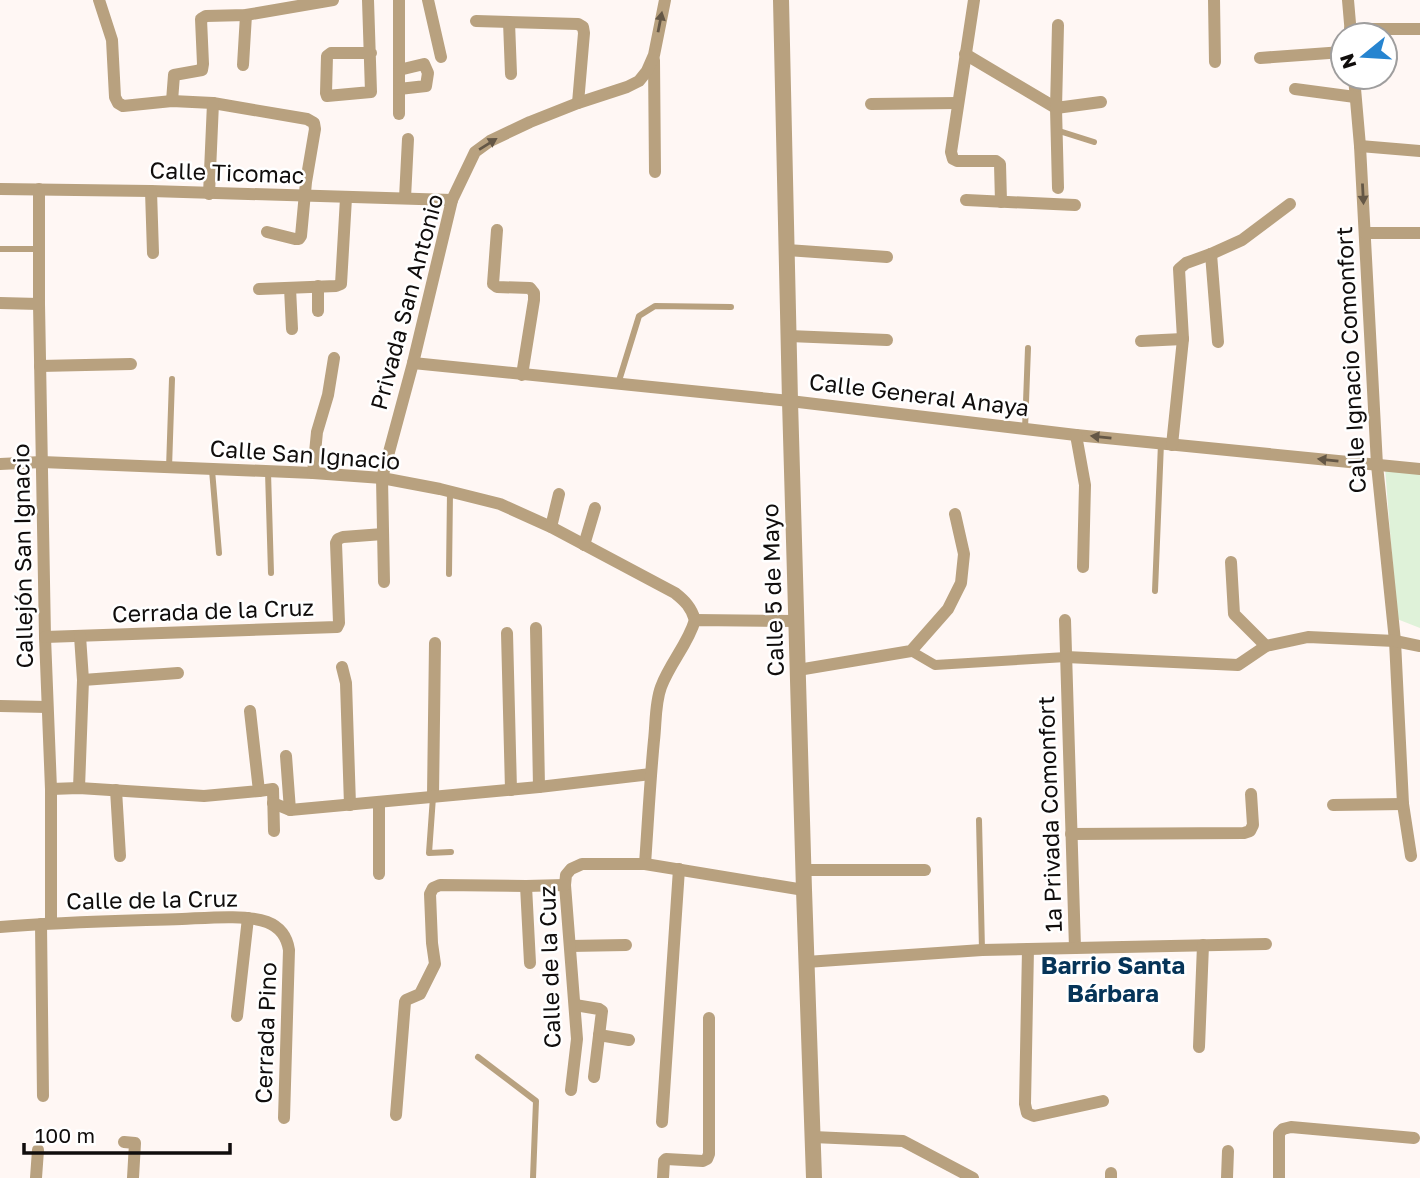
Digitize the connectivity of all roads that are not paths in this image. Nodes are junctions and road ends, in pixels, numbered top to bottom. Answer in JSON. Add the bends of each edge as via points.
{"nodes":[{"id":1,"x":99,"y":0,"type":"edge"},
{"id":2,"x":333,"y":0,"type":"edge"},
{"id":3,"x":368,"y":0,"type":"edge"},
{"id":4,"x":399,"y":0,"type":"edge"},
{"id":5,"x":428,"y":0,"type":"edge"},
{"id":6,"x":665,"y":0,"type":"edge"},
{"id":7,"x":781,"y":0,"type":"edge"},
{"id":8,"x":974,"y":0,"type":"edge"},
{"id":9,"x":1214,"y":0,"type":"edge"},
{"id":10,"x":1348,"y":0,"type":"edge"},
{"id":11,"x":246,"y":15,"type":"junction"},
{"id":12,"x":476,"y":21,"type":"dead end"},
{"id":13,"x":1349,"y":21,"type":"edge"},
{"id":14,"x":509,"y":22,"type":"junction"},
{"id":15,"x":1059,"y":25,"type":"dead end"},
{"id":16,"x":1420,"y":29,"type":"edge"},
{"id":17,"x":1399,"y":30,"type":"edge"},
{"id":18,"x":371,"y":53,"type":"junction"},
{"id":19,"x":1329,"y":53,"type":"edge"},
{"id":20,"x":965,"y":54,"type":"junction"},
{"id":21,"x":654,"y":55,"type":"junction"},
{"id":22,"x":441,"y":57,"type":"dead end"},
{"id":23,"x":1260,"y":58,"type":"dead end"},
{"id":24,"x":1215,"y":62,"type":"dead end"},
{"id":25,"x":243,"y":65,"type":"dead end"},
{"id":26,"x":399,"y":70,"type":"junction"},
{"id":27,"x":511,"y":74,"type":"dead end"},
{"id":28,"x":399,"y":89,"type":"junction"},
{"id":29,"x":1295,"y":89,"type":"dead end"},
{"id":30,"x":1355,"y":91,"type":"edge"},
{"id":31,"x":1355,"y":97,"type":"junction"},
{"id":32,"x":172,"y":101,"type":"junction"},
{"id":33,"x":1101,"y":102,"type":"dead end"},
{"id":34,"x":214,"y":103,"type":"junction"},
{"id":35,"x":578,"y":103,"type":"junction"},
{"id":36,"x":958,"y":103,"type":"junction"},
{"id":37,"x":871,"y":104,"type":"dead end"},
{"id":38,"x":1056,"y":108,"type":"junction"},
{"id":39,"x":399,"y":114,"type":"dead end"},
{"id":40,"x":1056,"y":130,"type":"junction"},
{"id":41,"x":408,"y":139,"type":"dead end"},
{"id":42,"x":1094,"y":142,"type":"dead end"},
{"id":43,"x":1360,"y":146,"type":"junction"},
{"id":44,"x":1420,"y":151,"type":"edge"},
{"id":45,"x":654,"y":172,"type":"dead end"},
{"id":46,"x":1058,"y":188,"type":"dead end"},
{"id":47,"x":0,"y":189,"type":"edge"},
{"id":48,"x":39,"y":189,"type":"junction"},
{"id":49,"x":151,"y":191,"type":"junction"},
{"id":50,"x":209,"y":194,"type":"junction"},
{"id":51,"x":305,"y":196,"type":"junction"},
{"id":52,"x":346,"y":198,"type":"junction"},
{"id":53,"x":405,"y":198,"type":"junction"},
{"id":54,"x":453,"y":200,"type":"junction"},
{"id":55,"x":966,"y":200,"type":"dead end"},
{"id":56,"x":1001,"y":202,"type":"junction"},
{"id":57,"x":1290,"y":204,"type":"dead end"},
{"id":58,"x":1075,"y":205,"type":"dead end"},
{"id":59,"x":497,"y":230,"type":"dead end"},
{"id":60,"x":267,"y":232,"type":"dead end"},
{"id":61,"x":1365,"y":233,"type":"junction"},
{"id":62,"x":1420,"y":233,"type":"edge"},
{"id":63,"x":39,"y":248,"type":"junction"},
{"id":64,"x":0,"y":250,"type":"edge"},
{"id":65,"x":787,"y":250,"type":"junction"},
{"id":66,"x":153,"y":253,"type":"dead end"},
{"id":67,"x":1211,"y":254,"type":"junction"},
{"id":68,"x":887,"y":257,"type":"dead end"},
{"id":69,"x":318,"y":286,"type":"junction"},
{"id":70,"x":290,"y":288,"type":"junction"},
{"id":71,"x":259,"y":289,"type":"dead end"},
{"id":72,"x":0,"y":303,"type":"edge"},
{"id":73,"x":39,"y":304,"type":"junction"},
{"id":74,"x":731,"y":307,"type":"dead end"},
{"id":75,"x":318,"y":311,"type":"dead end"},
{"id":76,"x":292,"y":329,"type":"dead end"},
{"id":77,"x":789,"y":336,"type":"junction"},
{"id":78,"x":1183,"y":339,"type":"junction"},
{"id":79,"x":887,"y":340,"type":"dead end"},
{"id":80,"x":1141,"y":341,"type":"dead end"},
{"id":81,"x":1218,"y":342,"type":"dead end"},
{"id":82,"x":1028,"y":348,"type":"dead end"},
{"id":83,"x":334,"y":358,"type":"dead end"},
{"id":84,"x":413,"y":363,"type":"junction"},
{"id":85,"x":131,"y":365,"type":"dead end"},
{"id":86,"x":40,"y":366,"type":"junction"},
{"id":87,"x":522,"y":374,"type":"junction"},
{"id":88,"x":172,"y":379,"type":"dead end"},
{"id":89,"x":618,"y":384,"type":"junction"},
{"id":90,"x":790,"y":401,"type":"junction"},
{"id":91,"x":1025,"y":429,"type":"junction"},
{"id":92,"x":1076,"y":435,"type":"junction"},
{"id":93,"x":1167,"y":444,"type":"junction"},
{"id":94,"x":42,"y":462,"type":"junction"},
{"id":95,"x":0,"y":464,"type":"edge"},
{"id":96,"x":1377,"y":465,"type":"junction"},
{"id":97,"x":169,"y":468,"type":"junction"},
{"id":98,"x":1420,"y":468,"type":"edge"},
{"id":99,"x":212,"y":470,"type":"junction"},
{"id":100,"x":268,"y":472,"type":"junction"},
{"id":101,"x":313,"y":473,"type":"junction"},
{"id":102,"x":383,"y":478,"type":"junction"},
{"id":103,"x":450,"y":492,"type":"junction"},
{"id":104,"x":559,"y":494,"type":"dead end"},
{"id":105,"x":595,"y":508,"type":"dead end"},
{"id":106,"x":955,"y":514,"type":"dead end"},
{"id":107,"x":551,"y":527,"type":"junction"},
{"id":108,"x":383,"y":534,"type":"junction"},
{"id":109,"x":584,"y":545,"type":"junction"},
{"id":110,"x":219,"y":553,"type":"dead end"},
{"id":111,"x":1231,"y":562,"type":"dead end"},
{"id":112,"x":1083,"y":567,"type":"dead end"},
{"id":113,"x":271,"y":573,"type":"dead end"},
{"id":114,"x":449,"y":574,"type":"dead end"},
{"id":115,"x":384,"y":582,"type":"dead end"},
{"id":116,"x":1155,"y":591,"type":"dead end"},
{"id":117,"x":695,"y":620,"type":"junction"},
{"id":118,"x":1065,"y":620,"type":"dead end"},
{"id":119,"x":797,"y":621,"type":"junction"},
{"id":120,"x":536,"y":628,"type":"dead end"},
{"id":121,"x":507,"y":633,"type":"dead end"},
{"id":122,"x":80,"y":636,"type":"junction"},
{"id":123,"x":45,"y":637,"type":"junction"},
{"id":124,"x":1395,"y":641,"type":"junction"},
{"id":125,"x":435,"y":643,"type":"dead end"},
{"id":126,"x":1266,"y":646,"type":"junction"},
{"id":127,"x":1420,"y":646,"type":"edge"},
{"id":128,"x":911,"y":651,"type":"junction"},
{"id":129,"x":1066,"y":657,"type":"junction"},
{"id":130,"x":342,"y":667,"type":"dead end"},
{"id":131,"x":798,"y":670,"type":"junction"},
{"id":132,"x":178,"y":673,"type":"dead end"},
{"id":133,"x":83,"y":680,"type":"junction"},
{"id":134,"x":0,"y":706,"type":"edge"},
{"id":135,"x":47,"y":707,"type":"junction"},
{"id":136,"x":250,"y":711,"type":"dead end"},
{"id":137,"x":286,"y":756,"type":"dead end"},
{"id":138,"x":651,"y":774,"type":"junction"},
{"id":139,"x":539,"y":787,"type":"junction"},
{"id":140,"x":79,"y":788,"type":"junction"},
{"id":141,"x":51,"y":789,"type":"junction"},
{"id":142,"x":116,"y":790,"type":"junction"},
{"id":143,"x":511,"y":790,"type":"junction"},
{"id":144,"x":259,"y":791,"type":"junction"},
{"id":145,"x":1251,"y":794,"type":"dead end"},
{"id":146,"x":433,"y":796,"type":"junction"},
{"id":147,"x":379,"y":802,"type":"junction"},
{"id":148,"x":273,"y":803,"type":"junction"},
{"id":149,"x":1403,"y":804,"type":"junction"},
{"id":150,"x":350,"y":805,"type":"junction"},
{"id":151,"x":1333,"y":805,"type":"dead end"},
{"id":152,"x":290,"y":810,"type":"junction"},
{"id":153,"x":979,"y":820,"type":"dead end"},
{"id":154,"x":274,"y":831,"type":"dead end"},
{"id":155,"x":1071,"y":834,"type":"junction"},
{"id":156,"x":451,"y":852,"type":"dead end"},
{"id":157,"x":120,"y":856,"type":"dead end"},
{"id":158,"x":1411,"y":856,"type":"dead end"},
{"id":159,"x":645,"y":864,"type":"junction"},
{"id":160,"x":679,"y":869,"type":"junction"},
{"id":161,"x":803,"y":870,"type":"junction"},
{"id":162,"x":925,"y":870,"type":"dead end"},
{"id":163,"x":379,"y":874,"type":"dead end"},
{"id":164,"x":565,"y":884,"type":"junction"},
{"id":165,"x":526,"y":886,"type":"junction"},
{"id":166,"x":804,"y":890,"type":"junction"},
{"id":167,"x":248,"y":918,"type":"junction"},
{"id":168,"x":46,"y":923,"type":"junction"},
{"id":169,"x":0,"y":927,"type":"edge"},
{"id":170,"x":1266,"y":944,"type":"dead end"},
{"id":171,"x":626,"y":945,"type":"dead end"},
{"id":172,"x":1203,"y":945,"type":"junction"},
{"id":173,"x":570,"y":946,"type":"junction"},
{"id":174,"x":1075,"y":948,"type":"junction"},
{"id":175,"x":1028,"y":949,"type":"junction"},
{"id":176,"x":289,"y":950,"type":"joint"},
{"id":177,"x":982,"y":950,"type":"junction"},
{"id":178,"x":806,"y":962,"type":"junction"},
{"id":179,"x":530,"y":963,"type":"dead end"},
{"id":180,"x":575,"y":1005,"type":"junction"},
{"id":181,"x":237,"y":1016,"type":"dead end"},
{"id":182,"x":709,"y":1018,"type":"dead end"},
{"id":183,"x":600,"y":1035,"type":"junction"},
{"id":184,"x":629,"y":1040,"type":"dead end"},
{"id":185,"x":1199,"y":1047,"type":"dead end"},
{"id":186,"x":478,"y":1057,"type":"dead end"},
{"id":187,"x":594,"y":1077,"type":"dead end"},
{"id":188,"x":571,"y":1090,"type":"dead end"},
{"id":189,"x":43,"y":1096,"type":"dead end"},
{"id":190,"x":1103,"y":1101,"type":"dead end"},
{"id":191,"x":396,"y":1115,"type":"dead end"},
{"id":192,"x":284,"y":1118,"type":"dead end"},
{"id":193,"x":662,"y":1122,"type":"dead end"},
{"id":194,"x":813,"y":1137,"type":"junction"},
{"id":195,"x":1414,"y":1138,"type":"dead end"},
{"id":196,"x":124,"y":1142,"type":"dead end"},
{"id":197,"x":38,"y":1150,"type":"dead end"},
{"id":198,"x":1227,"y":1151,"type":"dead end"},
{"id":199,"x":36,"y":1178,"type":"edge"},
{"id":200,"x":134,"y":1178,"type":"edge"},
{"id":201,"x":533,"y":1178,"type":"edge"},
{"id":202,"x":663,"y":1178,"type":"edge"},
{"id":203,"x":814,"y":1178,"type":"edge"},
{"id":204,"x":973,"y":1178,"type":"edge"},
{"id":205,"x":1227,"y":1178,"type":"edge"},
{"id":206,"x":1279,"y":1178,"type":"edge"}],
"edges":[{"from":1,"to":32,"type":"street","via":[[112,40],[118,103]]},
{"from":2,"to":11,"type":"street"},
{"from":3,"to":18,"type":"street"},
{"from":4,"to":26,"type":"street"},
{"from":5,"to":22,"type":"street"},
{"from":21,"to":6,"type":"street","name":"Privada San Antonio","one_way":true},
{"from":7,"to":65,"type":"street","name":"Calle 5 de Mayo"},
{"from":8,"to":20,"type":"street"},
{"from":9,"to":24,"type":"street"},
{"from":10,"to":13,"type":"street"},
{"from":11,"to":25,"type":"street"},
{"from":11,"to":32,"type":"street","via":[[201,19],[202,69],[174,75]]},
{"from":12,"to":14,"type":"street"},
{"from":14,"to":27,"type":"street"},
{"from":14,"to":35,"type":"street","via":[[583,27]]},
{"from":15,"to":38,"type":"street"},
{"from":16,"to":17,"type":"street"},
{"from":18,"to":18,"type":"street","via":[[371,92],[330,97],[326,93],[327,56]]},
{"from":19,"to":23,"type":"street"},
{"from":20,"to":36,"type":"street"},
{"from":20,"to":38,"type":"street"},
{"from":21,"to":35,"type":"street","name":"Privada San Antonio","via":[[639,81]]},
{"from":21,"to":45,"type":"street"},
{"from":26,"to":28,"type":"street"},
{"from":26,"to":28,"type":"street","via":[[424,64],[428,73],[426,86]]},
{"from":28,"to":39,"type":"street"},
{"from":29,"to":31,"type":"street"},
{"from":30,"to":31,"type":"street","name":"Calle Ignacio Comonfort"},
{"from":31,"to":43,"type":"street","name":"Calle Ignacio Comonfort"},
{"from":32,"to":34,"type":"street"},
{"from":33,"to":38,"type":"street"},
{"from":34,"to":50,"type":"street"},
{"from":34,"to":51,"type":"street","via":[[314,123]]},
{"from":54,"to":35,"type":"street","name":"Privada San Antonio","one_way":true,"via":[[475,152]]},
{"from":36,"to":37,"type":"street"},
{"from":36,"to":56,"type":"street","via":[[953,159],[1000,163]]},
{"from":38,"to":40,"type":"street"},
{"from":40,"to":42,"type":"lane"},
{"from":40,"to":46,"type":"street"},
{"from":41,"to":53,"type":"street"},
{"from":43,"to":44,"type":"street"},
{"from":43,"to":61,"type":"street","name":"Calle Ignacio Comonfort","one_way":true},
{"from":47,"to":48,"type":"street","name":"Calle Ticomac"},
{"from":48,"to":49,"type":"street","name":"Calle Ticomac"},
{"from":48,"to":63,"type":"street","name":"Callejón San Ignacio"},
{"from":49,"to":50,"type":"street","name":"Calle Ticomac"},
{"from":49,"to":66,"type":"street"},
{"from":50,"to":51,"type":"street","name":"Calle Ticomac"},
{"from":51,"to":52,"type":"street","name":"Calle Ticomac"},
{"from":51,"to":60,"type":"street","via":[[299,239]]},
{"from":52,"to":53,"type":"street","name":"Calle Ticomac"},
{"from":52,"to":69,"type":"street","via":[[341,284]]},
{"from":53,"to":54,"type":"street","name":"Calle Ticomac"},
{"from":54,"to":84,"type":"street","name":"Privada San Antonio"},
{"from":55,"to":56,"type":"street"},
{"from":56,"to":58,"type":"street"},
{"from":57,"to":67,"type":"street","via":[[1242,240]]},
{"from":59,"to":87,"type":"street","via":[[493,284],[530,288],[534,293]]},
{"from":61,"to":62,"type":"street"},
{"from":61,"to":96,"type":"street","name":"Calle Ignacio Comonfort"},
{"from":63,"to":64,"type":"lane"},
{"from":63,"to":73,"type":"street","name":"Callejón San Ignacio"},
{"from":65,"to":68,"type":"street"},
{"from":65,"to":77,"type":"street","name":"Calle 5 de Mayo"},
{"from":67,"to":78,"type":"street","via":[[1179,269]]},
{"from":67,"to":81,"type":"street"},
{"from":69,"to":70,"type":"street"},
{"from":69,"to":75,"type":"street"},
{"from":70,"to":71,"type":"street"},
{"from":70,"to":76,"type":"street"},
{"from":72,"to":73,"type":"street"},
{"from":73,"to":86,"type":"street","name":"Callejón San Ignacio"},
{"from":74,"to":89,"type":"lane","via":[[655,306],[639,316]]},
{"from":77,"to":79,"type":"street"},
{"from":77,"to":90,"type":"street","name":"Calle 5 de Mayo"},
{"from":78,"to":80,"type":"street"},
{"from":78,"to":93,"type":"street"},
{"from":82,"to":91,"type":"lane"},
{"from":83,"to":101,"type":"street"},
{"from":84,"to":87,"type":"street","name":"Calle General Anaya"},
{"from":84,"to":102,"type":"street","name":"Privada San Antonio"},
{"from":85,"to":86,"type":"street"},
{"from":86,"to":94,"type":"street","name":"Callejón San Ignacio"},
{"from":87,"to":89,"type":"street","name":"Calle General Anaya"},
{"from":88,"to":97,"type":"lane"},
{"from":89,"to":90,"type":"street","name":"Calle General Anaya"},
{"from":90,"to":91,"type":"street","name":"Calle General Anaya"},
{"from":90,"to":119,"type":"street","name":"Calle 5 de Mayo"},
{"from":91,"to":92,"type":"street","name":"Calle General Anaya"},
{"from":93,"to":92,"type":"street","name":"Calle General Anaya","one_way":true},
{"from":92,"to":112,"type":"street","via":[[1084,485]]},
{"from":96,"to":93,"type":"street","name":"Calle General Anaya","one_way":true},
{"from":93,"to":116,"type":"lane"},
{"from":94,"to":95,"type":"street","name":"Calle San Ignacio"},
{"from":94,"to":97,"type":"street","name":"Calle San Ignacio"},
{"from":94,"to":123,"type":"street","name":"Callejón San Ignacio"},
{"from":96,"to":98,"type":"street","name":"Calle General Anaya"},
{"from":96,"to":124,"type":"street","name":"Calle Ignacio Comonfort"},
{"from":97,"to":99,"type":"street","name":"Calle San Ignacio"},
{"from":99,"to":100,"type":"street","name":"Calle San Ignacio"},
{"from":99,"to":110,"type":"lane"},
{"from":100,"to":101,"type":"street","name":"Calle San Ignacio"},
{"from":100,"to":113,"type":"lane"},
{"from":101,"to":102,"type":"street","name":"Calle San Ignacio"},
{"from":102,"to":103,"type":"street","name":"Calle San Ignacio"},
{"from":102,"to":108,"type":"street","name":"Privada San Antonio"},
{"from":103,"to":107,"type":"street","name":"Calle San Ignacio","via":[[500,504]]},
{"from":103,"to":114,"type":"lane"},
{"from":104,"to":107,"type":"street"},
{"from":105,"to":109,"type":"street"},
{"from":106,"to":128,"type":"street","via":[[964,554],[961,583],[948,608]]},
{"from":107,"to":109,"type":"street","name":"Calle San Ignacio"},
{"from":108,"to":115,"type":"street","name":"Privada San Antonio"},
{"from":108,"to":122,"type":"street","name":"Cerrada de la Cruz","via":[[343,537],[336,543],[337,627]]},
{"from":109,"to":117,"type":"street","name":"Calle San Ignacio","via":[[675,593]]},
{"from":111,"to":126,"type":"street","via":[[1234,614]]},
{"from":117,"to":119,"type":"street"},
{"from":117,"to":138,"type":"street","via":[[661,688]]},
{"from":118,"to":129,"type":"street","name":"1ª Privada Comonfort"},
{"from":119,"to":131,"type":"street","name":"Calle 5 de Mayo"},
{"from":120,"to":139,"type":"street"},
{"from":121,"to":143,"type":"street"},
{"from":122,"to":123,"type":"street"},
{"from":122,"to":133,"type":"street"},
{"from":123,"to":135,"type":"street","name":"Callejón San Ignacio"},
{"from":124,"to":126,"type":"street","via":[[1308,637]]},
{"from":124,"to":127,"type":"street"},
{"from":124,"to":149,"type":"street","name":"Calle Ignacio Comonfort"},
{"from":125,"to":146,"type":"street"},
{"from":126,"to":129,"type":"street","via":[[1238,665]]},
{"from":128,"to":129,"type":"street","via":[[935,665]]},
{"from":128,"to":131,"type":"street"},
{"from":129,"to":155,"type":"street","name":"1ª Privada Comonfort"},
{"from":130,"to":150,"type":"street"},
{"from":131,"to":161,"type":"street","name":"Calle 5 de Mayo"},
{"from":132,"to":133,"type":"street"},
{"from":133,"to":140,"type":"street"},
{"from":134,"to":135,"type":"street"},
{"from":135,"to":141,"type":"street","name":"Callejón San Ignacio"},
{"from":136,"to":144,"type":"street"},
{"from":137,"to":152,"type":"street"},
{"from":138,"to":139,"type":"street"},
{"from":138,"to":159,"type":"street"},
{"from":139,"to":143,"type":"street"},
{"from":140,"to":141,"type":"street"},
{"from":140,"to":142,"type":"street"},
{"from":141,"to":168,"type":"street","name":"Callejón San Ignacio"},
{"from":142,"to":144,"type":"street","via":[[204,796]]},
{"from":142,"to":157,"type":"street"},
{"from":143,"to":146,"type":"street"},
{"from":144,"to":148,"type":"street","via":[[273,789]]},
{"from":145,"to":155,"type":"street","via":[[1253,825],[1244,833]]},
{"from":146,"to":147,"type":"street"},
{"from":146,"to":156,"type":"lane","via":[[429,853]]},
{"from":147,"to":150,"type":"street"},
{"from":147,"to":163,"type":"street"},
{"from":148,"to":152,"type":"street"},
{"from":148,"to":154,"type":"street"},
{"from":149,"to":151,"type":"street"},
{"from":149,"to":158,"type":"street","name":"Calle Ignacio Comonfort"},
{"from":150,"to":152,"type":"street"},
{"from":153,"to":177,"type":"lane"},
{"from":155,"to":174,"type":"street","name":"1ª Privada Comonfort"},
{"from":159,"to":160,"type":"street","name":"Calle de la Cuz"},
{"from":159,"to":164,"type":"street","name":"Calle de la Cuz","via":[[582,864],[571,869]]},
{"from":160,"to":166,"type":"street","name":"Calle de la Cuz"},
{"from":160,"to":193,"type":"street"},
{"from":161,"to":162,"type":"street"},
{"from":161,"to":166,"type":"street","name":"Calle 5 de Mayo"},
{"from":164,"to":165,"type":"street"},
{"from":164,"to":173,"type":"street","name":"Calle de la Cuz"},
{"from":165,"to":179,"type":"street"},
{"from":165,"to":191,"type":"street","via":[[433,888],[435,964],[420,994],[405,1002]]},
{"from":166,"to":178,"type":"street","name":"Calle 5 de Mayo"},
{"from":167,"to":168,"type":"street","name":"Calle de la Cruz"},
{"from":167,"to":176,"type":"street","name":"Calle de la Cruz","via":[[269,922],[281,931]]},
{"from":167,"to":181,"type":"street"},
{"from":168,"to":169,"type":"street","name":"Calle de la Cruz"},
{"from":168,"to":189,"type":"street","name":"Callejón San Ignacio"},
{"from":170,"to":172,"type":"street"},
{"from":171,"to":173,"type":"street"},
{"from":172,"to":174,"type":"street"},
{"from":172,"to":185,"type":"street"},
{"from":173,"to":180,"type":"street","name":"Calle de la Cuz"},
{"from":174,"to":175,"type":"street","name":"1ª Privada Comonfort"},
{"from":175,"to":177,"type":"street","name":"1ª Privada Comonfort"},
{"from":175,"to":190,"type":"street","via":[[1027,1114]]},
{"from":176,"to":192,"type":"street","name":"Cerrada Pino"},
{"from":177,"to":178,"type":"street","name":"1ª Privada Comonfort"},
{"from":178,"to":194,"type":"street","name":"Calle 5 de Mayo"},
{"from":180,"to":183,"type":"street","via":[[602,1011]]},
{"from":180,"to":188,"type":"street","name":"Calle de la Cuz","via":[[577,1039]]},
{"from":182,"to":202,"type":"street","via":[[709,1154],[702,1161],[666,1159]]},
{"from":183,"to":184,"type":"street"},
{"from":183,"to":187,"type":"street"},
{"from":186,"to":201,"type":"lane","via":[[536,1101]]},
{"from":194,"to":203,"type":"street","name":"Calle 5 de Mayo"},
{"from":194,"to":204,"type":"street","via":[[903,1141]]},
{"from":195,"to":206,"type":"street","via":[[1283,1129],[1279,1133]]},
{"from":196,"to":200,"type":"street","via":[[135,1143]]},
{"from":197,"to":199,"type":"street"},
{"from":198,"to":205,"type":"street"}]}
